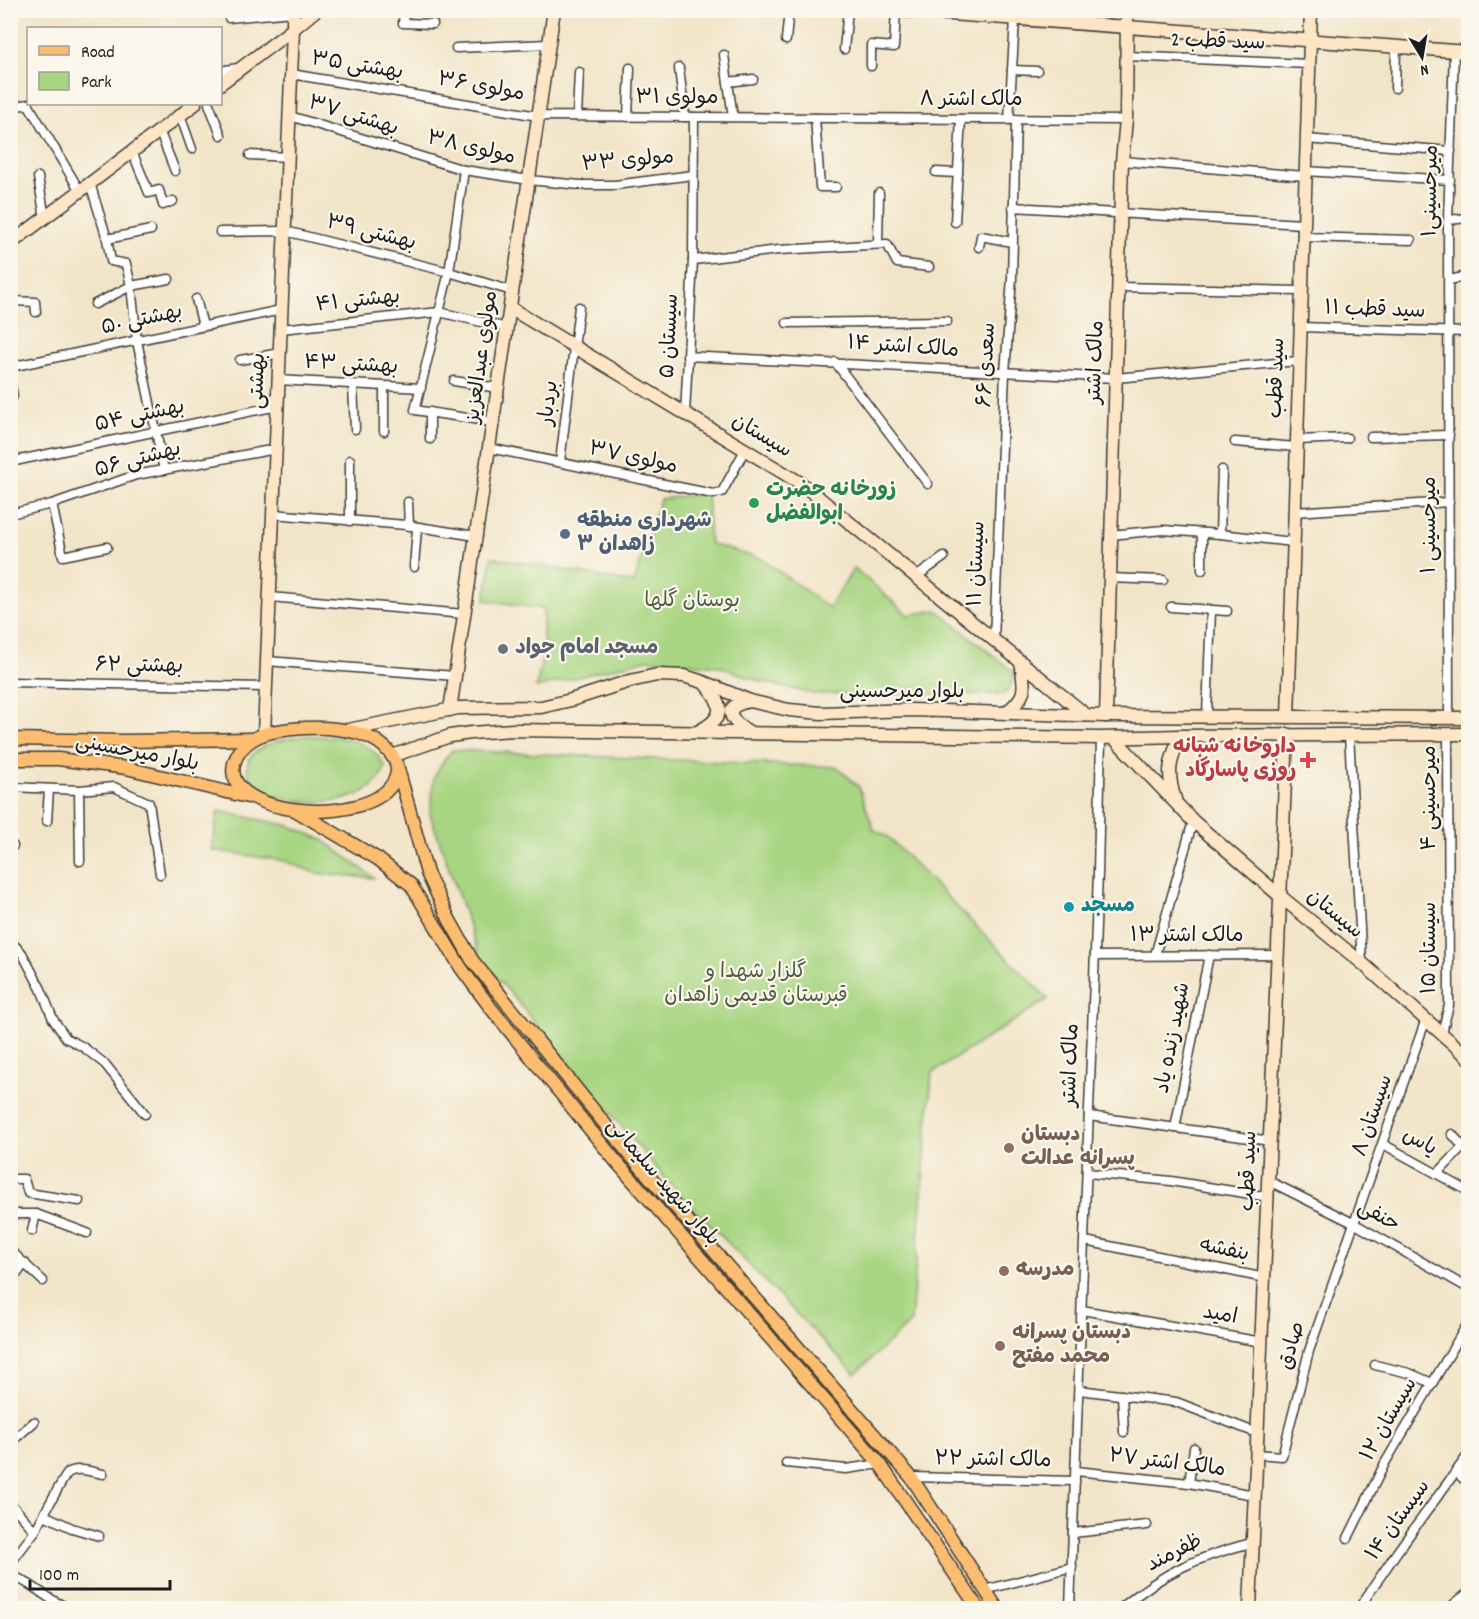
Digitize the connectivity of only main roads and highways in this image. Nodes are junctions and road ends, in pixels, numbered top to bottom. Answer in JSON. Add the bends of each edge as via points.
{"nodes":[{"id":1,"x":316,"y":10,"type":"edge"},
{"id":2,"x":554,"y":10,"type":"edge"},
{"id":3,"x":896,"y":10,"type":"edge"},
{"id":4,"x":1127,"y":10,"type":"edge"},
{"id":5,"x":1311,"y":10,"type":"edge"},
{"id":6,"x":293,"y":11,"type":"edge"},
{"id":7,"x":910,"y":11,"type":"edge"},
{"id":8,"x":948,"y":12,"type":"edge"},
{"id":9,"x":1068,"y":17,"type":"edge"},
{"id":10,"x":1127,"y":27,"type":"junction"},
{"id":11,"x":293,"y":29,"type":"junction"},
{"id":12,"x":1310,"y":41,"type":"junction"},
{"id":13,"x":1468,"y":52,"type":"edge"},
{"id":14,"x":222,"y":83,"type":"edge"},
{"id":15,"x":194,"y":105,"type":"edge"},
{"id":16,"x":10,"y":244,"type":"edge"},
{"id":17,"x":510,"y":308,"type":"junction"},
{"id":18,"x":1021,"y":662,"type":"junction"},
{"id":19,"x":703,"y":682,"type":"junction"},
{"id":20,"x":750,"y":701,"type":"junction"},
{"id":21,"x":450,"y":710,"type":"junction"},
{"id":22,"x":1006,"y":713,"type":"junction"},
{"id":23,"x":1086,"y":715,"type":"junction"},
{"id":24,"x":1106,"y":716,"type":"junction"},
{"id":25,"x":1288,"y":717,"type":"junction"},
{"id":26,"x":1400,"y":718,"type":"junction"},
{"id":27,"x":1468,"y":718,"type":"edge"},
{"id":28,"x":348,"y":730,"type":"junction"},
{"id":29,"x":695,"y":732,"type":"junction"},
{"id":30,"x":752,"y":733,"type":"junction"},
{"id":31,"x":264,"y":734,"type":"junction"},
{"id":32,"x":1287,"y":734,"type":"junction"},
{"id":33,"x":1468,"y":734,"type":"edge"},
{"id":34,"x":1179,"y":735,"type":"junction"},
{"id":35,"x":1399,"y":735,"type":"junction"},
{"id":36,"x":1108,"y":738,"type":"junction"},
{"id":37,"x":10,"y":739,"type":"edge"},
{"id":38,"x":251,"y":739,"type":"junction"},
{"id":39,"x":10,"y":759,"type":"edge"},
{"id":40,"x":394,"y":760,"type":"junction"},
{"id":41,"x":254,"y":798,"type":"junction"},
{"id":42,"x":1176,"y":803,"type":"junction"},
{"id":43,"x":295,"y":810,"type":"junction"},
{"id":44,"x":1280,"y":896,"type":"junction"},
{"id":45,"x":1468,"y":1057,"type":"edge"},
{"id":46,"x":978,"y":1608,"type":"edge"},
{"id":47,"x":997,"y":1608,"type":"edge"},
{"id":48,"x":1250,"y":1608,"type":"edge"}],
"edges":[{"from":1,"to":11,"type":"main road"},
{"from":2,"to":17,"type":"main road","name":"مولوی عبدالعزیز"},
{"from":3,"to":7,"type":"main road"},
{"from":4,"to":10,"type":"main road","name":"مالک اشتر"},
{"from":5,"to":12,"type":"main road","name":"سید قطب"},
{"from":6,"to":11,"type":"main road","name":"بهشتی"},
{"from":7,"to":8,"type":"main road"},
{"from":8,"to":9,"type":"main road","via":[[1015,19]]},
{"from":9,"to":10,"type":"main road"},
{"from":10,"to":12,"type":"main road"},
{"from":10,"to":24,"type":"main road","name":"مالک اشتر"},
{"from":11,"to":14,"type":"main road"},
{"from":11,"to":31,"type":"main road","name":"بهشتی"},
{"from":12,"to":13,"type":"main road"},
{"from":12,"to":25,"type":"main road","name":"سید قطب"},
{"from":15,"to":16,"type":"main road"},
{"from":17,"to":18,"type":"main road","name":"سیستان","via":[[802,484]]},
{"from":17,"to":21,"type":"main road","name":"مولوی عبدالعزیز"},
{"from":18,"to":22,"type":"main road","via":[[1023,693]]},
{"from":18,"to":23,"type":"main road","name":"سیستان"},
{"from":19,"to":20,"type":"main road","name":"بلوار میرحسینی"},
{"from":19,"to":21,"type":"main road","name":"بلوار میرحسینی","via":[[684,676],[657,675],[541,707]]},
{"from":19,"to":29,"type":"main road","via":[[714,693],[719,709],[712,724]]},
{"from":20,"to":22,"type":"main road","name":"بلوار میرحسینی","via":[[821,713]]},
{"from":20,"to":30,"type":"main road","via":[[738,703],[731,712],[736,724]]},
{"from":21,"to":28,"type":"main road","name":"بلوار میرحسینی"},
{"from":22,"to":23,"type":"main road","name":"بلوار میرحسینی"},
{"from":23,"to":24,"type":"main road","name":"بلوار میرحسینی"},
{"from":24,"to":25,"type":"main road","name":"بلوار میرحسینی"},
{"from":25,"to":26,"type":"main road","name":"بلوار میرحسینی"},
{"from":26,"to":27,"type":"main road","name":"بلوار میرحسینی"},
{"from":26,"to":35,"type":"main road"},
{"from":28,"to":31,"type":"main road","via":[[305,728]]},
{"from":28,"to":40,"type":"main road","via":[[375,742]]},
{"from":29,"to":30,"type":"main road","name":"بلوار میرحسینی"},
{"from":29,"to":40,"type":"main road","name":"بلوار میرحسینی","via":[[471,733],[450,736]]},
{"from":30,"to":36,"type":"main road","name":"بلوار میرحسینی"},
{"from":31,"to":38,"type":"main road"},
{"from":32,"to":34,"type":"main road","name":"بلوار میرحسینی"},
{"from":32,"to":35,"type":"main road","name":"بلوار میرحسینی"},
{"from":32,"to":44,"type":"main road","name":"سید قطب"},
{"from":33,"to":35,"type":"main road","name":"بلوار میرحسینی"},
{"from":34,"to":36,"type":"main road","name":"بلوار میرحسینی"},
{"from":34,"to":42,"type":"main road","name":"سیستان","via":[[1169,772]]},
{"from":36,"to":42,"type":"main road","name":"سیستان"},
{"from":37,"to":38,"type":"main road","name":"بلوار میرحسینی"},
{"from":38,"to":41,"type":"main road","via":[[238,753],[232,769],[237,785]]},
{"from":39,"to":41,"type":"main road","name":"بلوار میرحسینی","via":[[58,759],[117,766]]},
{"from":40,"to":43,"type":"main road","via":[[396,774],[390,788],[372,801],[329,810]]},
{"from":40,"to":47,"type":"main road","name":"بلوار شهید سلیمانی","via":[[427,873],[472,960],[626,1150],[911,1478]]},
{"from":41,"to":43,"type":"main road","name":"بلوار میرحسینی"},
{"from":42,"to":44,"type":"main road","name":"سیستان"},
{"from":43,"to":46,"type":"main road","name":"بلوار شهید سلیمانی","via":[[378,859],[411,885],[461,968],[497,1016],[614,1159],[880,1464]]},
{"from":44,"to":45,"type":"main road","name":"سیستان"},
{"from":44,"to":48,"type":"main road","name":"سید قطب"}]}
